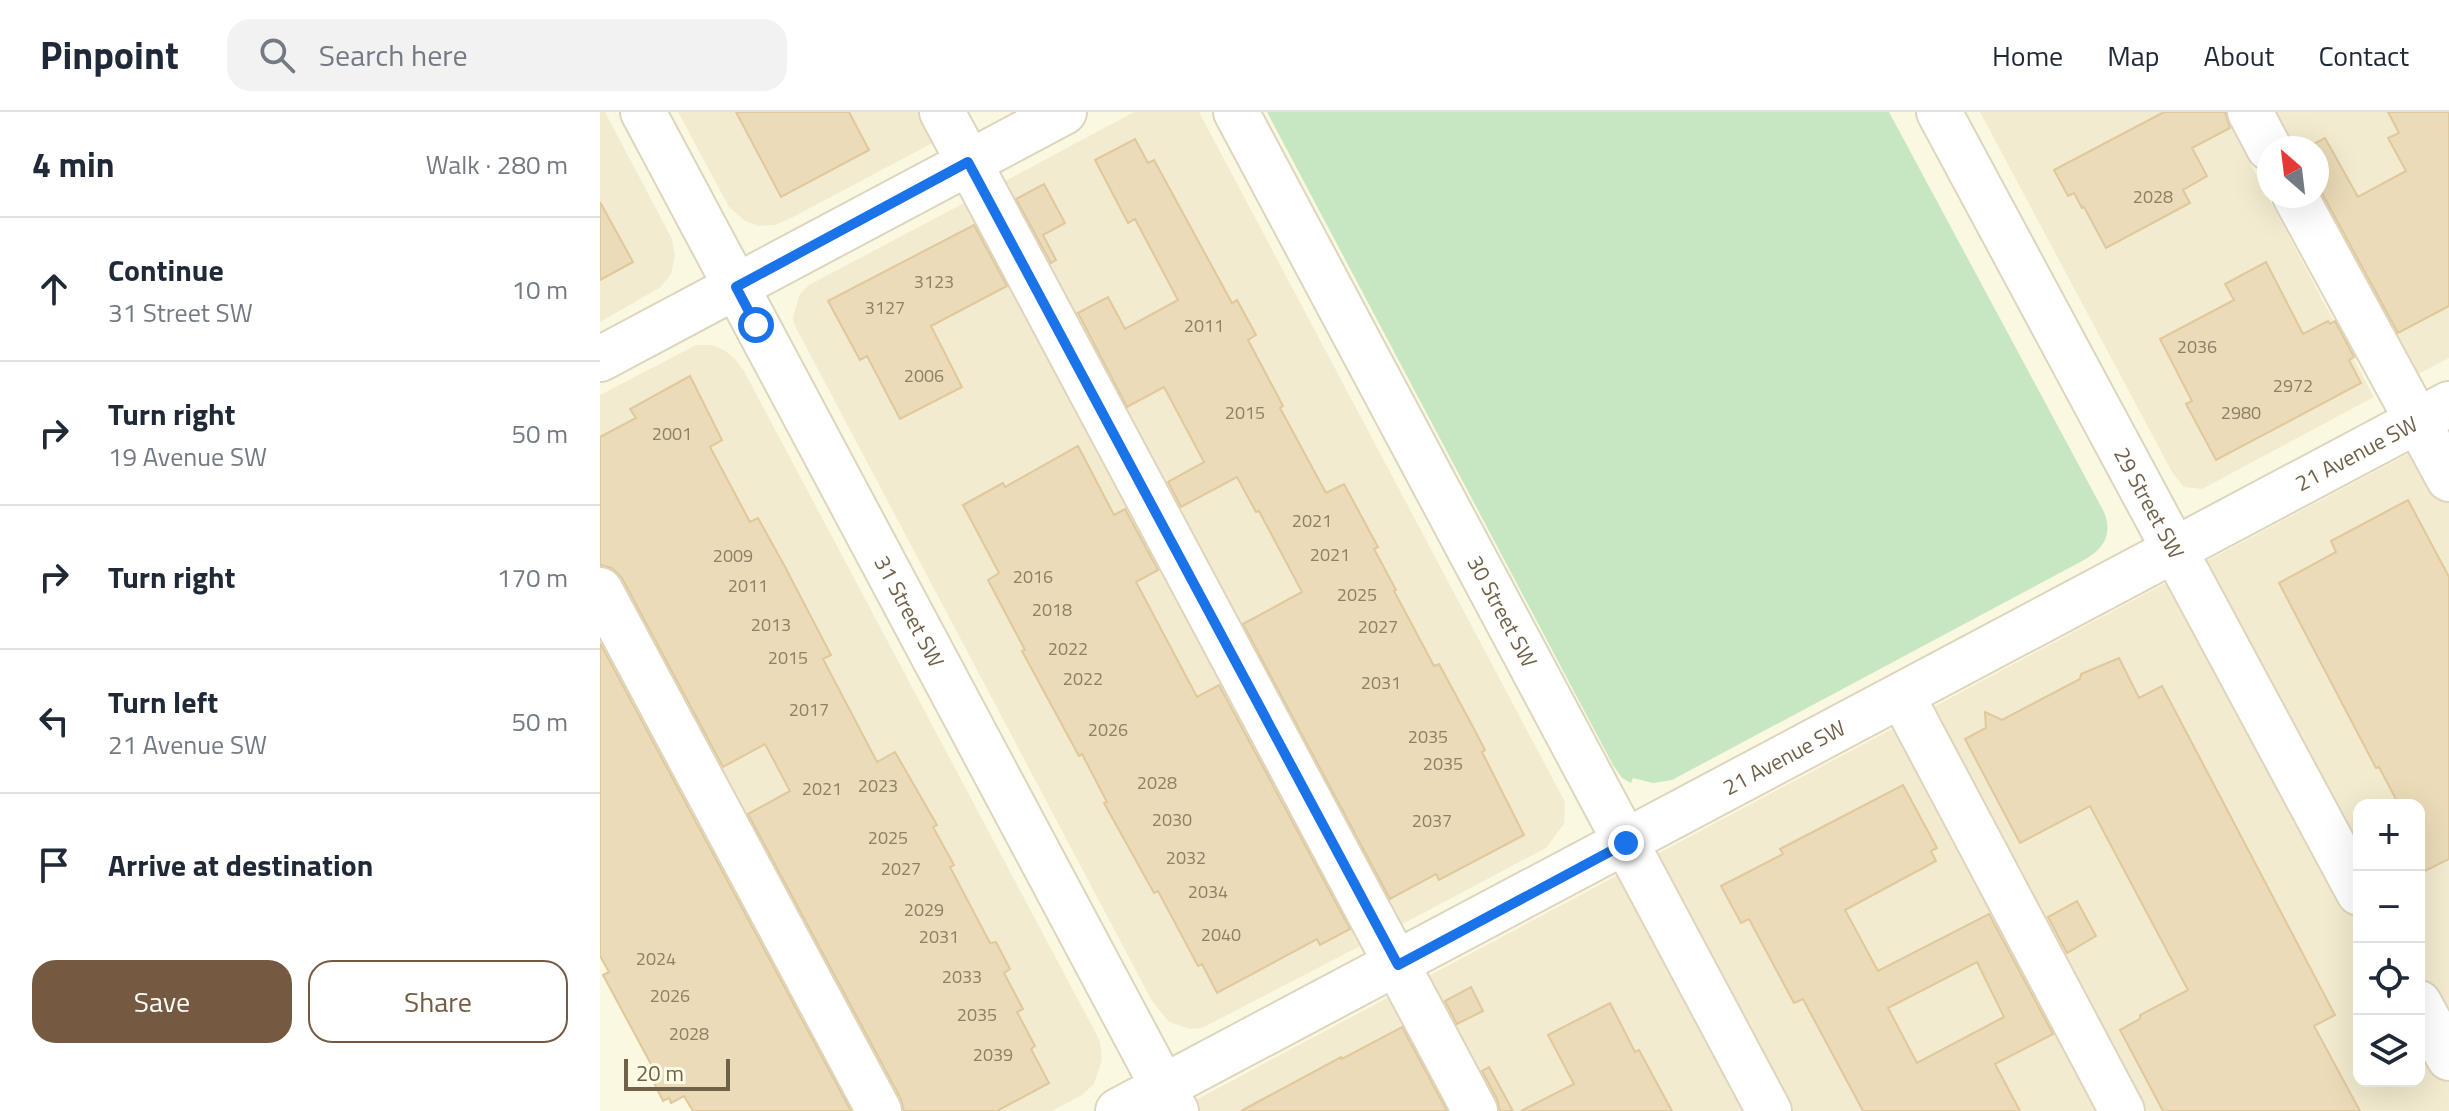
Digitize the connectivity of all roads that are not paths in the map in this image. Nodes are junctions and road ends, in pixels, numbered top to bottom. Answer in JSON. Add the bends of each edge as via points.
{"nodes":[{"id":1,"x":643,"y":112,"type":"edge"},
{"id":2,"x":942,"y":112,"type":"edge"},
{"id":3,"x":1064,"y":112,"type":"edge"},
{"id":4,"x":1236,"y":112,"type":"edge"},
{"id":5,"x":1939,"y":112,"type":"edge"},
{"id":6,"x":2250,"y":112,"type":"edge"},
{"id":7,"x":2263,"y":136,"type":"edge"},
{"id":8,"x":968,"y":162,"type":"junction"},
{"id":9,"x":2303,"y":208,"type":"edge"},
{"id":10,"x":736,"y":287,"type":"junction"},
{"id":11,"x":600,"y":359,"type":"edge"},
{"id":12,"x":2433,"y":412,"type":"edge"},
{"id":13,"x":2449,"y":479,"type":"edge"},
{"id":14,"x":2174,"y":551,"type":"junction"},
{"id":15,"x":600,"y":590,"type":"edge"},
{"id":16,"x":1902,"y":696,"type":"junction"},
{"id":17,"x":1626,"y":843,"type":"junction"},
{"id":18,"x":2353,"y":882,"type":"edge"},
{"id":19,"x":1398,"y":965,"type":"junction"},
{"id":20,"x":2425,"y":1014,"type":"edge"},
{"id":21,"x":2449,"y":1058,"type":"edge"},
{"id":22,"x":1169,"y":1099,"type":"edge"},
{"id":23,"x":879,"y":1111,"type":"edge"},
{"id":24,"x":1118,"y":1111,"type":"edge"},
{"id":25,"x":1475,"y":1111,"type":"edge"},
{"id":26,"x":1769,"y":1111,"type":"edge"},
{"id":27,"x":2122,"y":1111,"type":"edge"}],
"edges":[{"from":1,"to":10,"type":"street","name":"31 Street SW"},
{"from":2,"to":8,"type":"street"},
{"from":3,"to":8,"type":"street"},
{"from":4,"to":17,"type":"street","name":"30 Street SW"},
{"from":5,"to":14,"type":"street","name":"29 Street SW"},
{"from":6,"to":7,"type":"street"},
{"from":8,"to":10,"type":"street"},
{"from":8,"to":19,"type":"street"},
{"from":9,"to":12,"type":"street"},
{"from":10,"to":11,"type":"street"},
{"from":10,"to":22,"type":"street","name":"31 Street SW"},
{"from":12,"to":13,"type":"street"},
{"from":12,"to":14,"type":"street","name":"21 Avenue SW"},
{"from":14,"to":16,"type":"street","name":"21 Avenue SW"},
{"from":14,"to":18,"type":"street","name":"29 Street SW"},
{"from":15,"to":23,"type":"street"},
{"from":16,"to":17,"type":"street","name":"21 Avenue SW"},
{"from":16,"to":27,"type":"street"},
{"from":17,"to":19,"type":"street","name":"21 Avenue SW"},
{"from":17,"to":26,"type":"street","name":"30 Street SW"},
{"from":19,"to":22,"type":"street","name":"21 Avenue SW"},
{"from":19,"to":25,"type":"street"},
{"from":20,"to":21,"type":"street"},
{"from":22,"to":24,"type":"street","name":"21 Avenue SW"}]}
